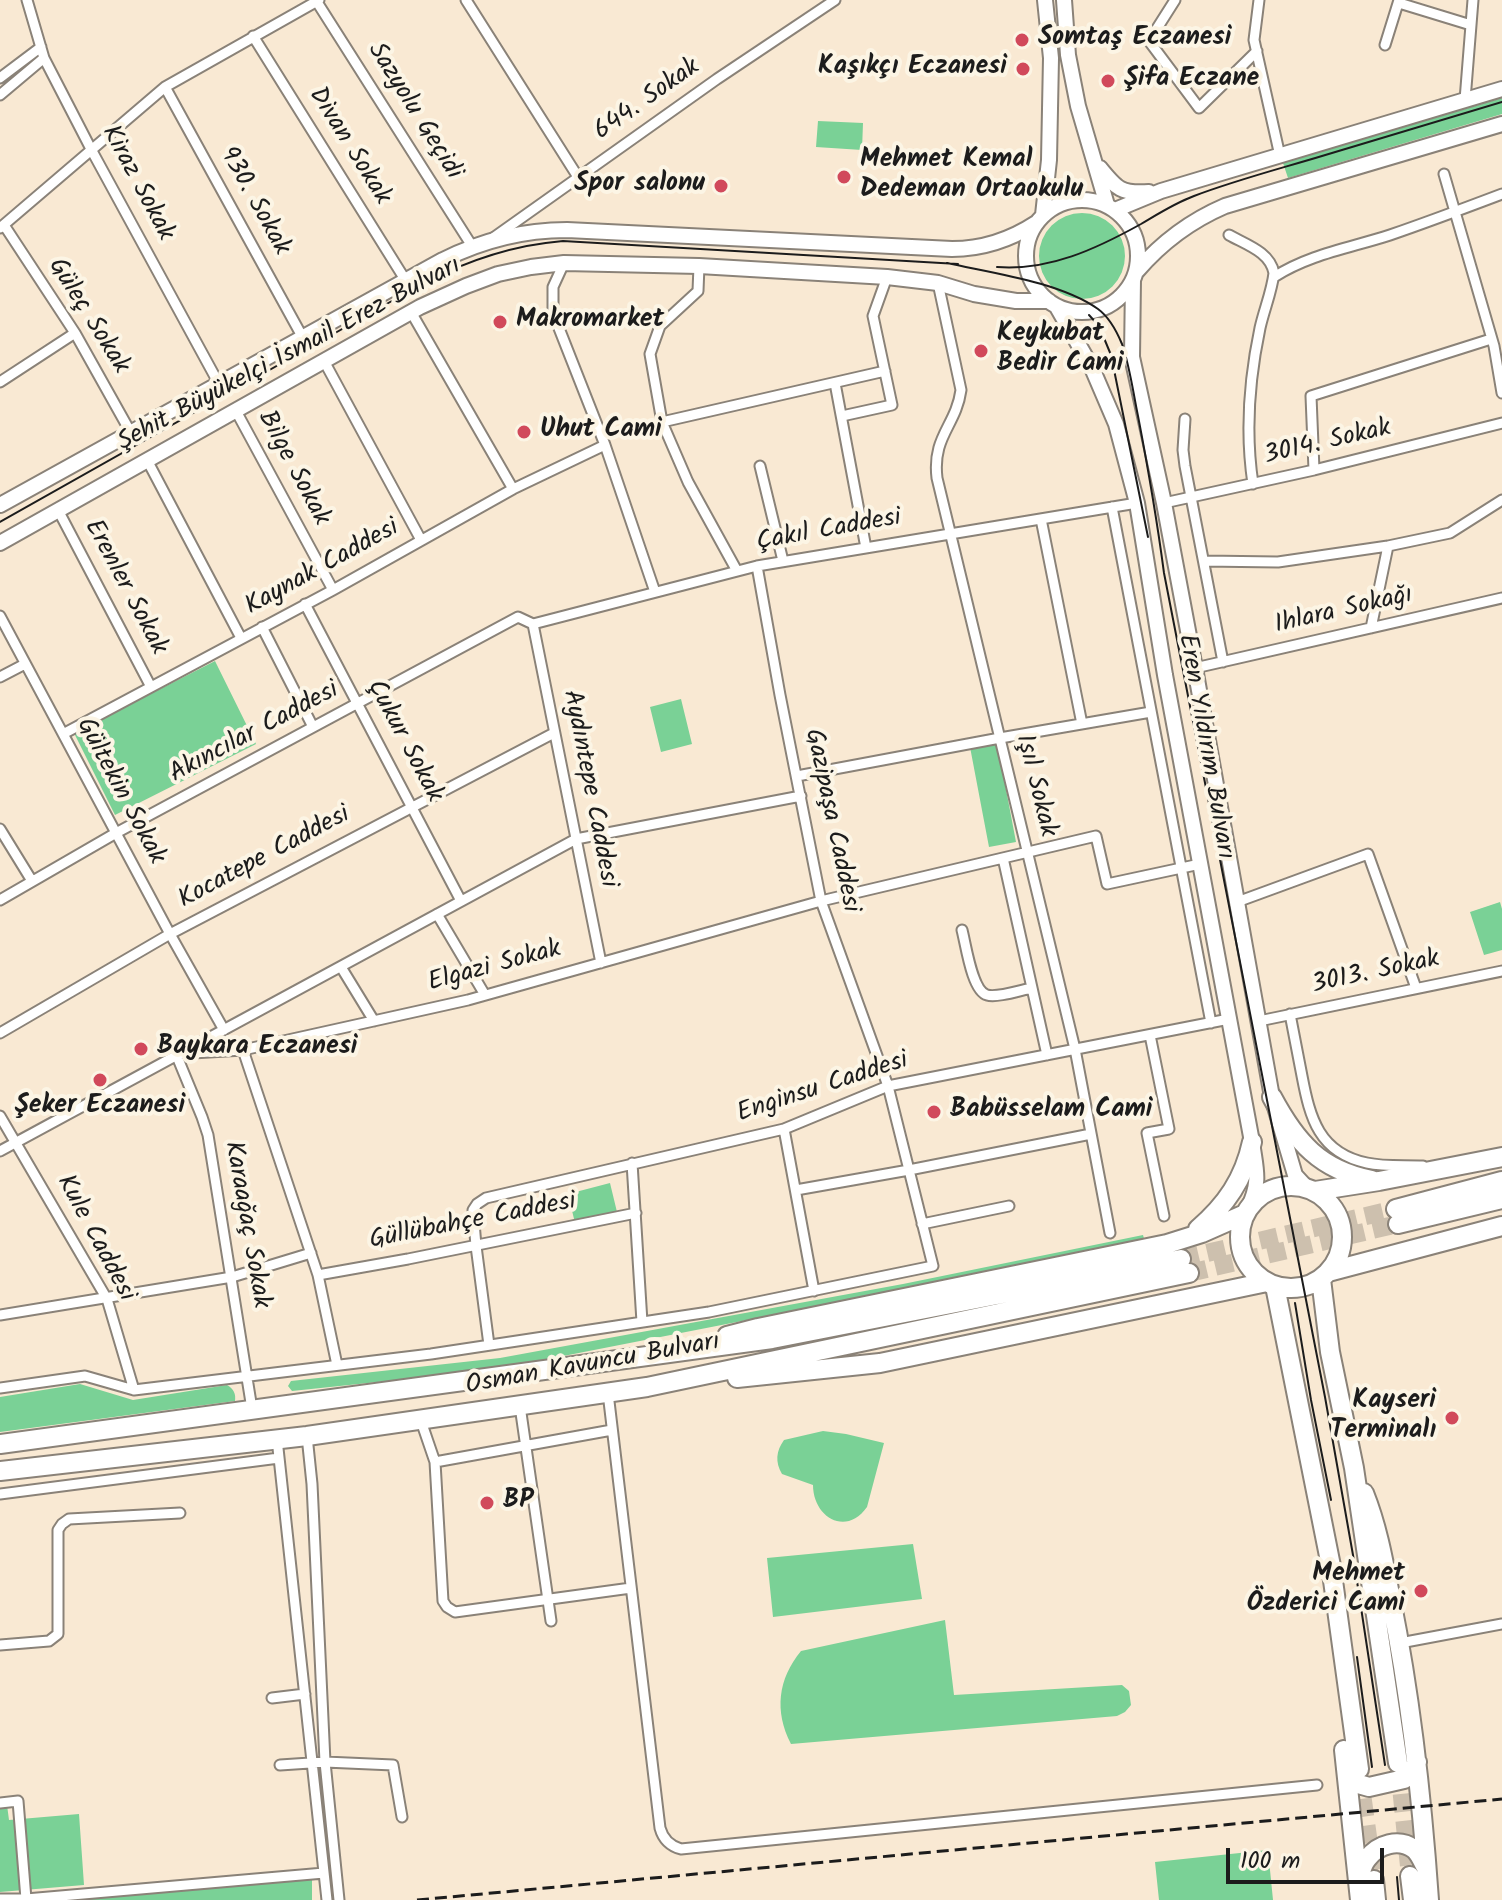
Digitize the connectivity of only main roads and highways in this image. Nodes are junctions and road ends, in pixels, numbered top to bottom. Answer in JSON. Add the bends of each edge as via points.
{"nodes":[{"id":1,"x":1045,"y":0,"type":"edge"},
{"id":2,"x":1064,"y":0,"type":"edge"},
{"id":3,"x":1502,"y":89,"type":"edge"},
{"id":4,"x":1502,"y":124,"type":"edge"},
{"id":5,"x":1094,"y":161,"type":"junction"},
{"id":6,"x":1161,"y":191,"type":"junction"},
{"id":7,"x":1111,"y":207,"type":"junction"},
{"id":8,"x":1040,"y":219,"type":"junction"},
{"id":9,"x":1135,"y":276,"type":"junction"},
{"id":10,"x":1053,"y":304,"type":"junction"},
{"id":11,"x":0,"y":505,"type":"edge"},
{"id":12,"x":0,"y":543,"type":"edge"},
{"id":13,"x":1272,"y":1097,"type":"junction"},
{"id":14,"x":1252,"y":1142,"type":"junction"},
{"id":15,"x":1502,"y":1157,"type":"edge"},
{"id":16,"x":1379,"y":1181,"type":"junction"},
{"id":17,"x":1502,"y":1181,"type":"edge"},
{"id":18,"x":1311,"y":1190,"type":"junction"},
{"id":19,"x":1502,"y":1199,"type":"edge"},
{"id":20,"x":1247,"y":1211,"type":"junction"},
{"id":21,"x":1502,"y":1226,"type":"edge"},
{"id":22,"x":1185,"y":1239,"type":"junction"},
{"id":23,"x":1324,"y":1276,"type":"junction"},
{"id":24,"x":1271,"y":1284,"type":"junction"},
{"id":25,"x":643,"y":1358,"type":"junction"},
{"id":26,"x":647,"y":1387,"type":"junction"},
{"id":27,"x":0,"y":1444,"type":"edge"},
{"id":28,"x":1354,"y":1468,"type":"junction"},
{"id":29,"x":0,"y":1471,"type":"edge"},
{"id":30,"x":1408,"y":1763,"type":"junction"},
{"id":31,"x":1353,"y":1771,"type":"junction"},
{"id":32,"x":1419,"y":1872,"type":"junction"},
{"id":33,"x":1366,"y":1879,"type":"junction"},
{"id":34,"x":1360,"y":1900,"type":"edge"},
{"id":35,"x":1376,"y":1900,"type":"edge"},
{"id":36,"x":1413,"y":1900,"type":"edge"},
{"id":37,"x":1429,"y":1900,"type":"edge"}],
"edges":[{"from":1,"to":8,"type":"main road","via":[[1050,144]]},
{"from":2,"to":5,"type":"main road","via":[[1068,55]]},
{"from":3,"to":6,"type":"main road"},
{"from":4,"to":9,"type":"main road","via":[[1225,206],[1174,235]]},
{"from":5,"to":6,"type":"main road","via":[[1122,191]]},
{"from":5,"to":7,"type":"main road"},
{"from":6,"to":7,"type":"main road"},
{"from":7,"to":8,"type":"main road","via":[[1078,199],[1059,204]]},
{"from":7,"to":9,"type":"main road","via":[[1129,224],[1137,242]]},
{"from":8,"to":10,"type":"main road","via":[[1028,240],[1026,260],[1032,282]]},
{"from":8,"to":11,"type":"main road","name":"Şehit Büyükelçi İsmail Erez Bulvarı","via":[[1002,241],[965,249],[567,230],[489,241],[443,260]]},
{"from":9,"to":10,"type":"main road","via":[[1122,296],[1099,309],[1067,310]]},
{"from":9,"to":13,"type":"main road","name":"Eren Yıldırım Bulvarı","via":[[1132,357],[1164,503]]},
{"from":10,"to":12,"type":"main road","name":"Şehit Büyükelçi İsmail Erez Bulvarı","via":[[887,277],[699,266],[564,263],[498,274],[411,312]]},
{"from":10,"to":14,"type":"main road","name":"Eren Yıldırım Bulvarı","via":[[1092,368],[1116,424],[1137,503]]},
{"from":13,"to":16,"type":"highway","via":[[1314,1156],[1352,1175]]},
{"from":13,"to":18,"type":"main road","name":"Eren Yıldırım Bulvarı","via":[[1295,1175]]},
{"from":14,"to":20,"type":"main road","name":"Eren Yıldırım Bulvarı","via":[[1256,1191]]},
{"from":14,"to":22,"type":"highway","via":[[1230,1197]]},
{"from":15,"to":16,"type":"highway"},
{"from":16,"to":18,"type":"highway"},
{"from":17,"to":19,"type":"highway","via":[[1397,1216]]},
{"from":18,"to":20,"type":"highway","via":[[1274,1188]]},
{"from":18,"to":23,"type":"highway","via":[[1330,1203],[1342,1229],[1341,1248]]},
{"from":20,"to":22,"type":"highway"},
{"from":20,"to":24,"type":"highway","via":[[1240,1235],[1242,1254]]},
{"from":21,"to":23,"type":"highway"},
{"from":22,"to":25,"type":"highway","via":[[758,1328]]},
{"from":23,"to":24,"type":"highway","via":[[1293,1289]]},
{"from":23,"to":28,"type":"highway","via":[[1330,1352]]},
{"from":24,"to":26,"type":"highway","via":[[880,1363]]},
{"from":24,"to":31,"type":"highway","via":[[1331,1566]]},
{"from":25,"to":26,"type":"highway","name":"Osman Kavuncu Bulvarı","via":[[1185,1266]]},
{"from":25,"to":27,"type":"highway","name":"Osman Kavuncu Bulvarı"},
{"from":26,"to":29,"type":"highway","name":"Osman Kavuncu Bulvarı","via":[[307,1436],[278,1449]]},
{"from":28,"to":30,"type":"highway"},
{"from":28,"to":30,"type":"highway","via":[[1375,1519],[1400,1643]]},
{"from":30,"to":31,"type":"highway","via":[[1412,1773],[1404,1779],[1369,1787],[1355,1783]]},
{"from":30,"to":32,"type":"highway"},
{"from":31,"to":33,"type":"highway"},
{"from":32,"to":33,"type":"highway","via":[[1416,1851],[1402,1843],[1387,1844],[1365,1860]]},
{"from":32,"to":36,"type":"highway"},
{"from":32,"to":37,"type":"highway"},
{"from":33,"to":34,"type":"highway"},
{"from":33,"to":35,"type":"highway"}]}
